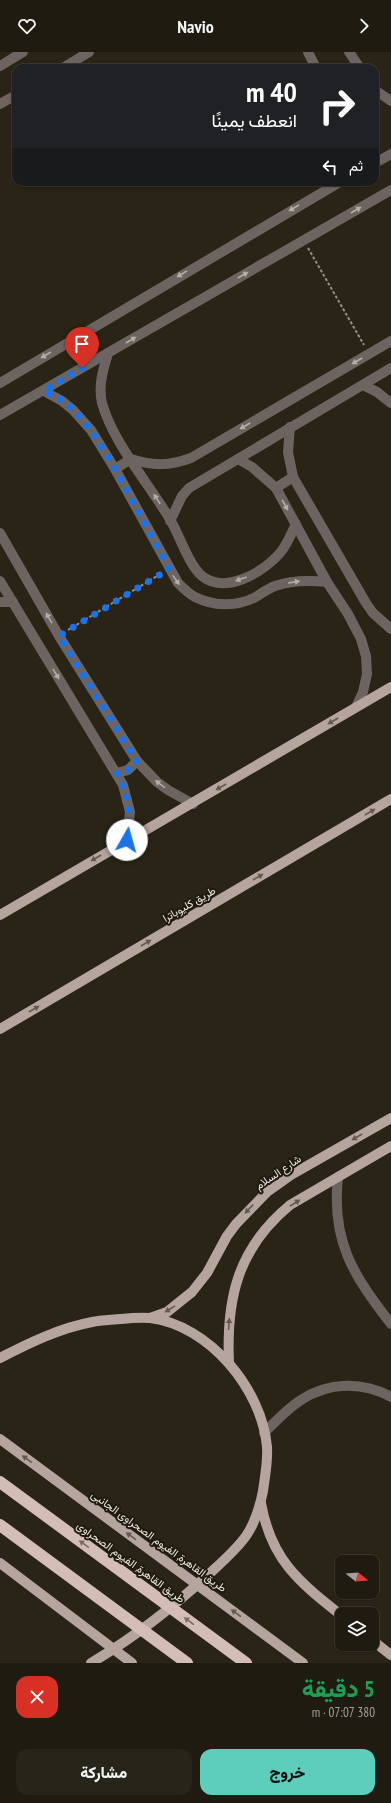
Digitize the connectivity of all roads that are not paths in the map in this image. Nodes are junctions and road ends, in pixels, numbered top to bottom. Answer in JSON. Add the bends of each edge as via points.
{"nodes":[{"id":1,"x":23,"y":52,"type":"edge"},
{"id":2,"x":89,"y":52,"type":"edge"},
{"id":3,"x":308,"y":52,"type":"edge"},
{"id":4,"x":349,"y":52,"type":"edge"},
{"id":5,"x":70,"y":64,"type":"edge"},
{"id":6,"x":314,"y":64,"type":"edge"},
{"id":7,"x":357,"y":64,"type":"edge"},
{"id":8,"x":0,"y":66,"type":"edge"},
{"id":9,"x":379,"y":93,"type":"edge"},
{"id":10,"x":12,"y":97,"type":"edge"},
{"id":11,"x":391,"y":101,"type":"edge"},
{"id":12,"x":0,"y":104,"type":"edge"},
{"id":13,"x":391,"y":154,"type":"edge"},
{"id":14,"x":379,"y":161,"type":"edge"},
{"id":15,"x":325,"y":186,"type":"edge"},
{"id":16,"x":333,"y":186,"type":"edge"},
{"id":17,"x":391,"y":190,"type":"edge"},
{"id":18,"x":317,"y":195,"type":"junction"},
{"id":19,"x":391,"y":341,"type":"edge"},
{"id":20,"x":108,"y":353,"type":"junction"},
{"id":21,"x":391,"y":368,"type":"edge"},
{"id":22,"x":0,"y":383,"type":"edge"},
{"id":23,"x":364,"y":385,"type":"junction"},
{"id":24,"x":44,"y":391,"type":"junction"},
{"id":25,"x":391,"y":403,"type":"edge"},
{"id":26,"x":0,"y":415,"type":"edge"},
{"id":27,"x":290,"y":427,"type":"junction"},
{"id":28,"x":131,"y":459,"type":"junction"},
{"id":29,"x":238,"y":459,"type":"junction"},
{"id":30,"x":115,"y":469,"type":"junction"},
{"id":31,"x":294,"y":477,"type":"junction"},
{"id":32,"x":276,"y":488,"type":"junction"},
{"id":33,"x":170,"y":521,"type":"junction"},
{"id":34,"x":296,"y":524,"type":"junction"},
{"id":35,"x":0,"y":533,"type":"edge"},
{"id":36,"x":0,"y":581,"type":"edge"},
{"id":37,"x":327,"y":582,"type":"junction"},
{"id":38,"x":0,"y":602,"type":"edge"},
{"id":39,"x":13,"y":602,"type":"junction"},
{"id":40,"x":391,"y":629,"type":"edge"},
{"id":41,"x":391,"y":687,"type":"edge"},
{"id":42,"x":356,"y":707,"type":"junction"},
{"id":43,"x":137,"y":762,"type":"junction"},
{"id":44,"x":117,"y":773,"type":"junction"},
{"id":45,"x":391,"y":799,"type":"edge"},
{"id":46,"x":193,"y":804,"type":"junction"},
{"id":47,"x":127,"y":840,"type":"junction"},
{"id":48,"x":0,"y":915,"type":"edge"},
{"id":49,"x":0,"y":1029,"type":"edge"},
{"id":50,"x":391,"y":1118,"type":"edge"},
{"id":51,"x":391,"y":1146,"type":"edge"},
{"id":52,"x":338,"y":1177,"type":"junction"},
{"id":53,"x":150,"y":1318,"type":"junction"},
{"id":54,"x":391,"y":1324,"type":"edge"},
{"id":55,"x":0,"y":1358,"type":"edge"},
{"id":56,"x":229,"y":1363,"type":"junction"},
{"id":57,"x":391,"y":1397,"type":"edge"},
{"id":58,"x":264,"y":1433,"type":"junction"},
{"id":59,"x":0,"y":1439,"type":"edge"},
{"id":60,"x":0,"y":1482,"type":"edge"},
{"id":61,"x":261,"y":1501,"type":"junction"},
{"id":62,"x":0,"y":1525,"type":"edge"},
{"id":63,"x":0,"y":1563,"type":"edge"},
{"id":64,"x":335,"y":1610,"type":"edge"},
{"id":65,"x":379,"y":1646,"type":"edge"},
{"id":66,"x":391,"y":1655,"type":"edge"},
{"id":67,"x":244,"y":1662,"type":"edge"},
{"id":68,"x":91,"y":1663,"type":"edge"},
{"id":69,"x":132,"y":1663,"type":"edge"},
{"id":70,"x":187,"y":1663,"type":"edge"},
{"id":71,"x":304,"y":1663,"type":"edge"}],
"edges":[{"from":1,"to":8,"type":"street"},
{"from":2,"to":5,"type":"street"},
{"from":3,"to":6,"type":"street"},
{"from":4,"to":7,"type":"street"},
{"from":9,"to":11,"type":"street"},
{"from":10,"to":12,"type":"street"},
{"from":13,"to":14,"type":"street"},
{"from":15,"to":18,"type":"street"},
{"from":16,"to":18,"type":"street"},
{"from":20,"to":17,"type":"street","one_way":true},
{"from":18,"to":22,"type":"street","one_way":true},
{"from":19,"to":28,"type":"street","one_way":true,"via":[[191,458],[161,465]]},
{"from":20,"to":24,"type":"street"},
{"from":20,"to":28,"type":"street","via":[[101,376],[102,403],[110,424]]},
{"from":21,"to":23,"type":"street"},
{"from":23,"to":25,"type":"street"},
{"from":23,"to":27,"type":"street"},
{"from":24,"to":26,"type":"street"},
{"from":24,"to":30,"type":"street","via":[[62,400],[83,419]]},
{"from":27,"to":29,"type":"street"},
{"from":27,"to":31,"type":"street","via":[[288,452]]},
{"from":28,"to":30,"type":"street"},
{"from":33,"to":28,"type":"street","one_way":true},
{"from":29,"to":32,"type":"street","via":[[256,470]]},
{"from":29,"to":33,"type":"street","via":[[189,488],[182,496]]},
{"from":30,"to":37,"type":"street","one_way":true,"via":[[169,569],[178,583],[194,596],[213,604],[233,604],[288,582]]},
{"from":31,"to":32,"type":"street"},
{"from":31,"to":40,"type":"street","via":[[366,603]]},
{"from":32,"to":34,"type":"street","one_way":true},
{"from":34,"to":33,"type":"street","one_way":true,"via":[[280,553],[268,564],[255,574],[227,584],[214,582],[202,576]]},
{"from":34,"to":37,"type":"street"},
{"from":43,"to":35,"type":"street","one_way":true,"via":[[59,636]]},
{"from":36,"to":39,"type":"street"},
{"from":37,"to":42,"type":"street","via":[[355,627],[366,656],[367,674]]},
{"from":38,"to":39,"type":"street"},
{"from":39,"to":44,"type":"street","one_way":true},
{"from":41,"to":42,"type":"main road"},
{"from":42,"to":46,"type":"main road","one_way":true},
{"from":43,"to":44,"type":"street","via":[[128,770]]},
{"from":46,"to":43,"type":"street","one_way":true,"via":[[157,782]]},
{"from":44,"to":47,"type":"street","via":[[130,812]]},
{"from":49,"to":45,"type":"main road","name":"طريق كليوباترا","one_way":true},
{"from":46,"to":47,"type":"main road"},
{"from":47,"to":48,"type":"main road","one_way":true},
{"from":50,"to":53,"type":"main road","name":"شارع السلام","one_way":true,"via":[[291,1175],[267,1192],[236,1224],[207,1273],[192,1292],[167,1312]]},
{"from":51,"to":52,"type":"main road"},
{"from":52,"to":54,"type":"street","via":[[336,1206],[344,1249],[356,1275]]},
{"from":56,"to":52,"type":"main road","one_way":true,"via":[[231,1300],[249,1251],[278,1215],[290,1205]]},
{"from":53,"to":55,"type":"main road","via":[[93,1321],[34,1341]]},
{"from":53,"to":56,"type":"main road","via":[[172,1324],[193,1334]]},
{"from":56,"to":58,"type":"main road","via":[[254,1402]]},
{"from":57,"to":58,"type":"street","via":[[375,1389],[354,1385],[321,1390],[292,1406]]},
{"from":58,"to":61,"type":"main road","via":[[267,1446],[266,1470]]},
{"from":71,"to":59,"type":"main road","name":"طريق القاهرة, الفيوم الصحراوى الجانبى","one_way":true},
{"from":67,"to":60,"type":"highway","name":"طريق القاهرة, الفيوم الصحراوى","one_way":true},
{"from":61,"to":64,"type":"main road","via":[[266,1526],[281,1558],[305,1586]]},
{"from":61,"to":68,"type":"main road","via":[[246,1536],[221,1563],[154,1620]]},
{"from":62,"to":70,"type":"highway"},
{"from":63,"to":69,"type":"main road"},
{"from":65,"to":66,"type":"main road"}]}
